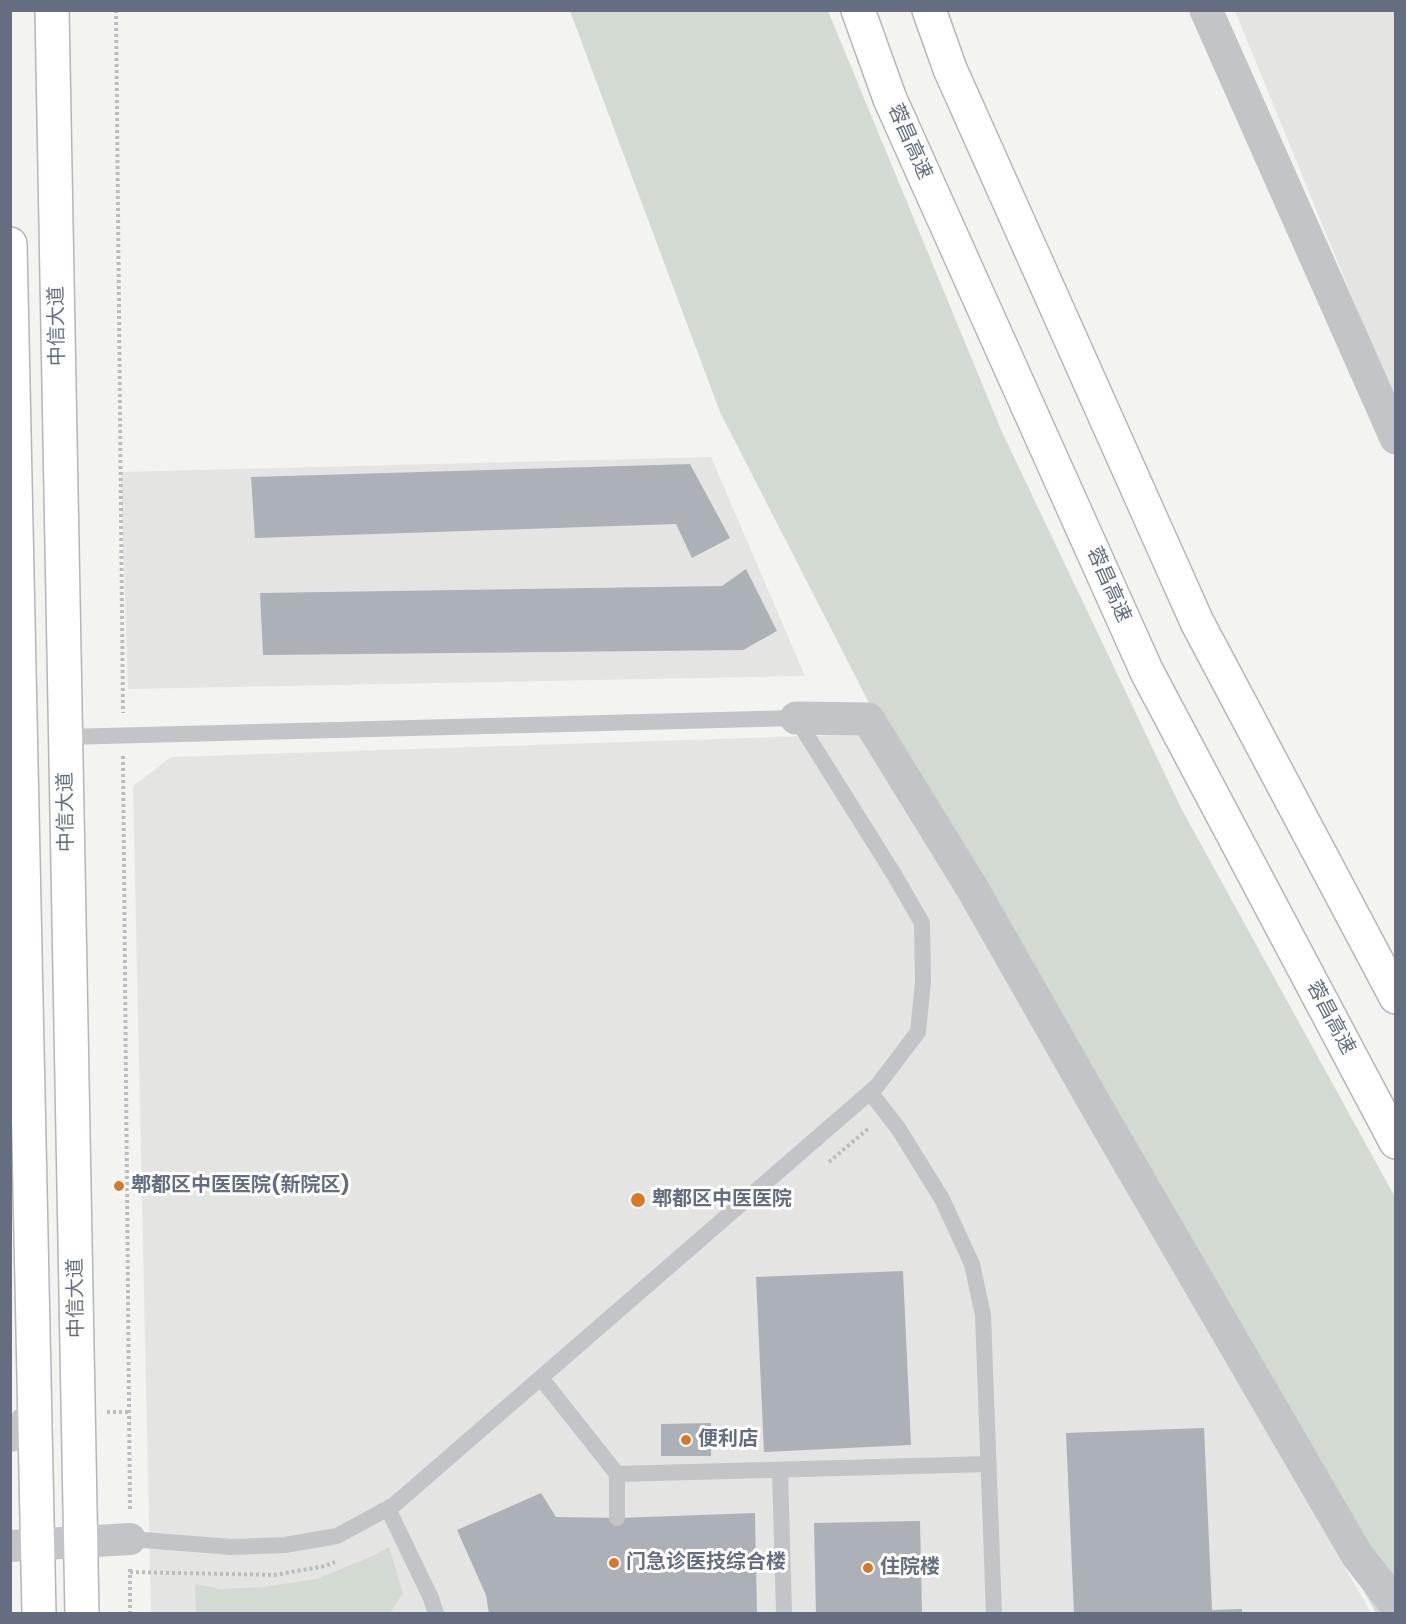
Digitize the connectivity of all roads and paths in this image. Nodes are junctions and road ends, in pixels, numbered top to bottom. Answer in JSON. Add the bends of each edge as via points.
{"nodes":[{"id":1,"x":52,"y":10,"type":"edge"},
{"id":2,"x":117,"y":10,"type":"edge"},
{"id":3,"x":858,"y":10,"type":"edge"},
{"id":4,"x":929,"y":10,"type":"edge"},
{"id":5,"x":1206,"y":10,"type":"edge"},
{"id":6,"x":10,"y":244,"type":"edge"},
{"id":7,"x":1395,"y":438,"type":"edge"},
{"id":8,"x":796,"y":717,"type":"junction"},
{"id":9,"x":123,"y":736,"type":"junction"},
{"id":10,"x":66,"y":737,"type":"junction"},
{"id":11,"x":1395,"y":997,"type":"edge"},
{"id":12,"x":870,"y":1092,"type":"junction"},
{"id":13,"x":1395,"y":1142,"type":"edge"},
{"id":14,"x":541,"y":1378,"type":"junction"},
{"id":15,"x":35,"y":1414,"type":"junction"},
{"id":16,"x":10,"y":1436,"type":"edge"},
{"id":17,"x":989,"y":1464,"type":"junction"},
{"id":18,"x":780,"y":1470,"type":"junction"},
{"id":19,"x":617,"y":1474,"type":"junction"},
{"id":20,"x":388,"y":1509,"type":"junction"},
{"id":21,"x":617,"y":1518,"type":"dead end"},
{"id":22,"x":130,"y":1539,"type":"junction"},
{"id":23,"x":81,"y":1542,"type":"junction"},
{"id":24,"x":24,"y":1545,"type":"edge"},
{"id":25,"x":1395,"y":1605,"type":"edge"},
{"id":26,"x":39,"y":1614,"type":"edge"},
{"id":27,"x":82,"y":1614,"type":"edge"},
{"id":28,"x":130,"y":1614,"type":"edge"},
{"id":29,"x":436,"y":1614,"type":"edge"},
{"id":30,"x":784,"y":1614,"type":"edge"},
{"id":31,"x":994,"y":1614,"type":"edge"}],
"edges":[{"from":1,"to":10,"type":"main road","name":"中信大道"},
{"from":2,"to":9,"type":"path"},
{"from":3,"to":13,"type":"main road","name":"蓉昌高速","via":[[890,99],[1147,672]]},
{"from":4,"to":11,"type":"main road","via":[[951,69],[1197,622]]},
{"from":5,"to":7,"type":"street"},
{"from":6,"to":15,"type":"main road"},
{"from":8,"to":9,"type":"lane"},
{"from":8,"to":12,"type":"lane","via":[[922,923],[923,982],[918,1032]]},
{"from":8,"to":25,"type":"street","via":[[868,719],[972,888],[1357,1555]]},
{"from":9,"to":10,"type":"lane"},
{"from":9,"to":22,"type":"path"},
{"from":10,"to":23,"type":"main road","name":"中信大道"},
{"from":12,"to":14,"type":"lane"},
{"from":12,"to":17,"type":"lane","via":[[898,1128],[942,1199],[972,1264],[983,1315]]},
{"from":14,"to":19,"type":"lane"},
{"from":14,"to":20,"type":"lane"},
{"from":15,"to":16,"type":"street"},
{"from":15,"to":24,"type":"main road"},
{"from":17,"to":18,"type":"lane"},
{"from":17,"to":31,"type":"lane"},
{"from":18,"to":19,"type":"lane"},
{"from":18,"to":30,"type":"lane"},
{"from":19,"to":21,"type":"lane"},
{"from":20,"to":22,"type":"lane","via":[[337,1536],[285,1545],[232,1547]]},
{"from":20,"to":29,"type":"lane"},
{"from":22,"to":23,"type":"street"},
{"from":22,"to":28,"type":"path"},
{"from":23,"to":24,"type":"street"},
{"from":23,"to":27,"type":"main road","name":"中信大道"},
{"from":24,"to":26,"type":"main road"}]}
